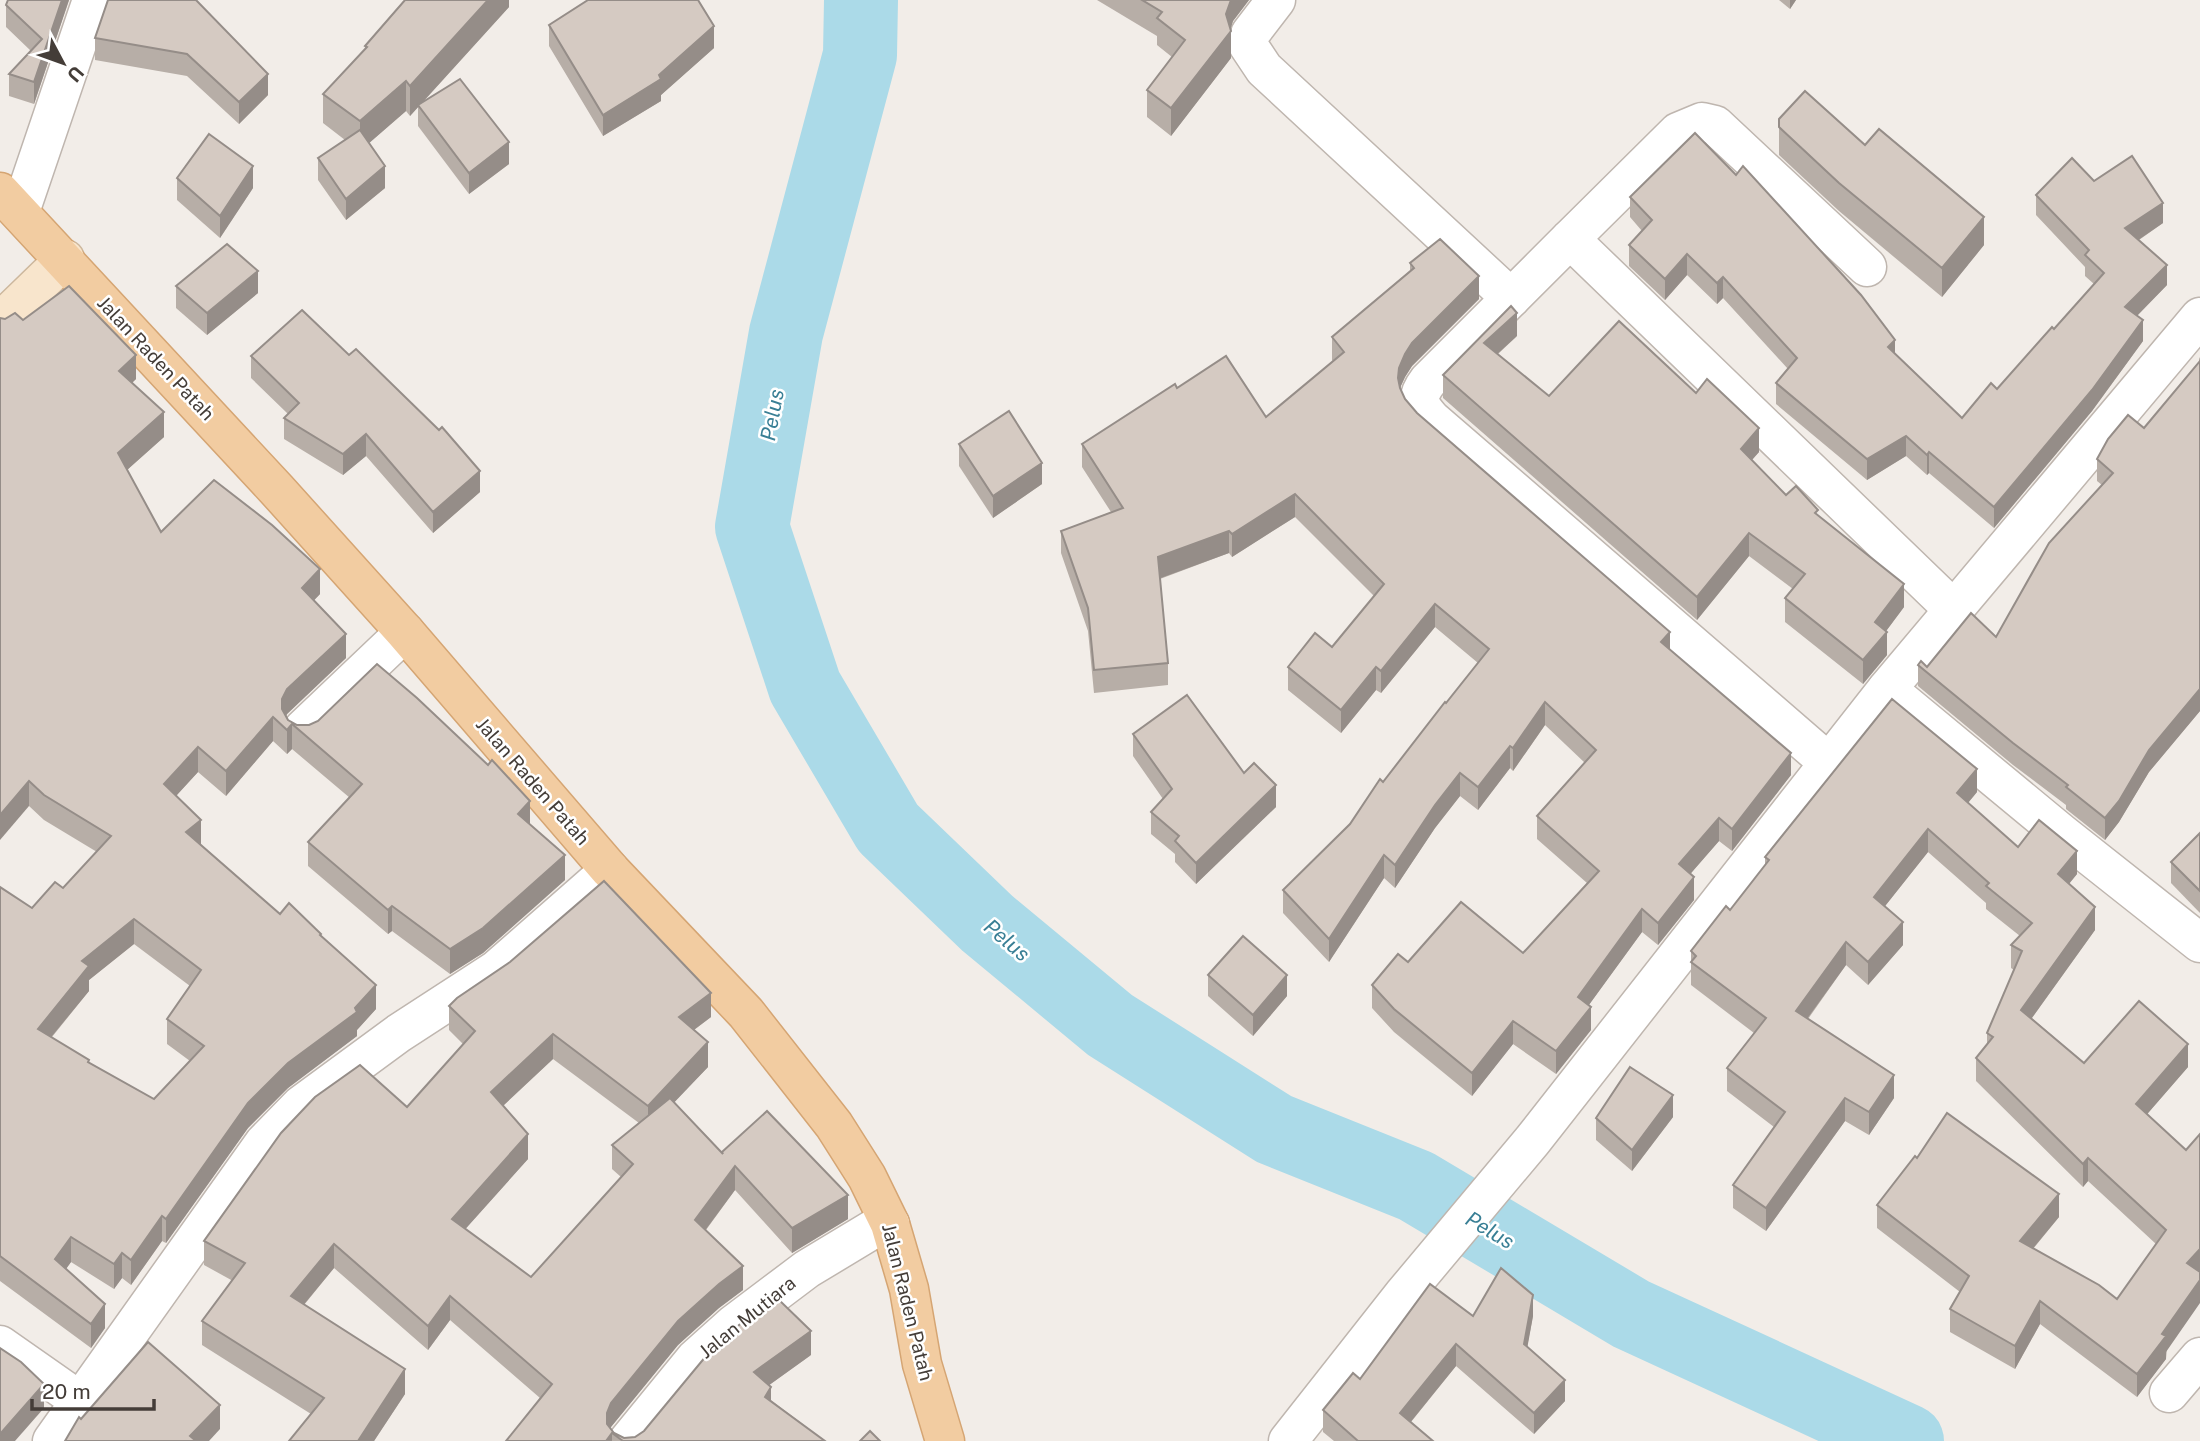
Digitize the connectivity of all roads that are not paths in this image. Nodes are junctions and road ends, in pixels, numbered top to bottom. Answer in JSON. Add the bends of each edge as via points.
{"nodes":[{"id":1,"x":92,"y":0,"type":"edge"},
{"id":2,"x":1276,"y":0,"type":"edge"},
{"id":3,"x":10,"y":202,"type":"edge"},
{"id":4,"x":1570,"y":239,"type":"junction"},
{"id":5,"x":65,"y":259,"type":"junction"},
{"id":6,"x":1867,"y":267,"type":"dead end"},
{"id":7,"x":1511,"y":298,"type":"junction"},
{"id":8,"x":2200,"y":317,"type":"edge"},
{"id":9,"x":0,"y":322,"type":"edge"},
{"id":10,"x":1954,"y":610,"type":"junction"},
{"id":11,"x":405,"y":632,"type":"junction"},
{"id":12,"x":1887,"y":689,"type":"junction"},
{"id":13,"x":303,"y":729,"type":"edge"},
{"id":14,"x":1829,"y":763,"type":"junction"},
{"id":15,"x":610,"y":870,"type":"junction"},
{"id":16,"x":2200,"y":943,"type":"edge"},
{"id":17,"x":890,"y":1224,"type":"junction"},
{"id":18,"x":0,"y":1345,"type":"edge"},
{"id":19,"x":2200,"y":1357,"type":"edge"},
{"id":20,"x":2169,"y":1393,"type":"dead end"},
{"id":21,"x":80,"y":1402,"type":"junction"},
{"id":22,"x":52,"y":1441,"type":"edge"},
{"id":23,"x":628,"y":1441,"type":"edge"},
{"id":24,"x":945,"y":1441,"type":"edge"},
{"id":25,"x":1288,"y":1441,"type":"edge"}],
"edges":[{"from":1,"to":3,"type":"street"},
{"from":2,"to":7,"type":"street","via":[[1248,45],[1264,69]]},
{"from":3,"to":5,"type":"main road","name":"Jalan Raden Patah"},
{"from":4,"to":6,"type":"street","via":[[1678,132],[1702,122],[1715,125]]},
{"from":4,"to":7,"type":"street"},
{"from":4,"to":10,"type":"street"},
{"from":5,"to":9,"type":"street"},
{"from":5,"to":11,"type":"main road","name":"Jalan Raden Patah"},
{"from":7,"to":14,"type":"street","via":[[1428,381],[1420,391],[1421,407]]},
{"from":8,"to":10,"type":"street"},
{"from":10,"to":12,"type":"street"},
{"from":11,"to":13,"type":"street"},
{"from":11,"to":15,"type":"main road","name":"Jalan Raden Patah"},
{"from":12,"to":14,"type":"street"},
{"from":12,"to":16,"type":"street"},
{"from":14,"to":25,"type":"street","via":[[1532,1141]]},
{"from":15,"to":17,"type":"main road","name":"Jalan Raden Patah","via":[[737,1004],[834,1125]]},
{"from":15,"to":21,"type":"street","via":[[496,970],[301,1105],[264,1143]]},
{"from":17,"to":23,"type":"street","name":"Jalan Mutiara","via":[[825,1257],[734,1324],[695,1359]]},
{"from":17,"to":24,"type":"main road","name":"Jalan Raden Patah"},
{"from":18,"to":21,"type":"street"},
{"from":19,"to":20,"type":"street"},
{"from":21,"to":22,"type":"street"}]}
